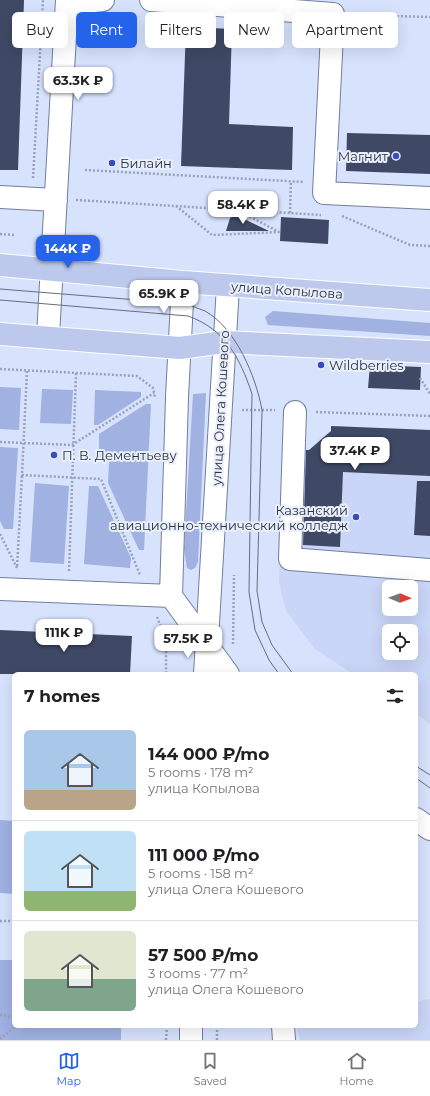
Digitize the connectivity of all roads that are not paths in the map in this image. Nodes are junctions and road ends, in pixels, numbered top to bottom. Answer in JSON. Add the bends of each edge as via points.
{"nodes":[{"id":1,"x":103,"y":0,"type":"edge"},
{"id":2,"x":151,"y":0,"type":"edge"},
{"id":3,"x":67,"y":2,"type":"edge"},
{"id":4,"x":0,"y":197,"type":"edge"},
{"id":5,"x":430,"y":198,"type":"edge"},
{"id":6,"x":56,"y":200,"type":"junction"},
{"id":7,"x":0,"y":265,"type":"edge"},
{"id":8,"x":51,"y":269,"type":"junction"},
{"id":9,"x":183,"y":282,"type":"junction"},
{"id":10,"x":228,"y":286,"type":"junction"},
{"id":11,"x":430,"y":300,"type":"edge"},
{"id":12,"x":0,"y":334,"type":"edge"},
{"id":13,"x":48,"y":336,"type":"junction"},
{"id":14,"x":224,"y":342,"type":"junction"},
{"id":15,"x":180,"y":348,"type":"junction"},
{"id":16,"x":430,"y":352,"type":"edge"},
{"id":17,"x":295,"y":412,"type":"road end"},
{"id":18,"x":430,"y":570,"type":"edge"},
{"id":19,"x":0,"y":589,"type":"edge"},
{"id":20,"x":171,"y":596,"type":"junction"},
{"id":21,"x":206,"y":645,"type":"junction"},
{"id":22,"x":205,"y":672,"type":"edge"},
{"id":23,"x":226,"y":672,"type":"edge"},
{"id":24,"x":418,"y":820,"type":"edge"},
{"id":25,"x":430,"y":829,"type":"edge"},
{"id":26,"x":418,"y":836,"type":"edge"},
{"id":27,"x":430,"y":838,"type":"edge"},
{"id":28,"x":191,"y":1028,"type":"edge"},
{"id":29,"x":283,"y":1028,"type":"edge"},
{"id":30,"x":191,"y":1040,"type":"edge"},
{"id":31,"x":284,"y":1040,"type":"edge"}],
"edges":[{"from":1,"to":3,"type":"street"},
{"from":2,"to":5,"type":"street","via":[[333,14],[324,193]]},
{"from":3,"to":6,"type":"street"},
{"from":4,"to":6,"type":"street"},
{"from":6,"to":8,"type":"street"},
{"from":7,"to":8,"type":"main road","name":"улица Копылова"},
{"from":8,"to":9,"type":"main road","name":"улица Копылова"},
{"from":8,"to":13,"type":"street"},
{"from":9,"to":10,"type":"main road","name":"улица Копылова"},
{"from":9,"to":15,"type":"street"},
{"from":10,"to":11,"type":"main road","name":"улица Копылова"},
{"from":10,"to":14,"type":"street","name":"улица Олега Кошевого"},
{"from":12,"to":13,"type":"main road"},
{"from":13,"to":15,"type":"main road"},
{"from":14,"to":15,"type":"main road"},
{"from":14,"to":16,"type":"main road"},
{"from":14,"to":21,"type":"street","name":"улица Олега Кошевого"},
{"from":15,"to":20,"type":"street"},
{"from":17,"to":18,"type":"street","via":[[290,559]]},
{"from":19,"to":20,"type":"street"},
{"from":20,"to":21,"type":"street"},
{"from":21,"to":22,"type":"street","name":"улица Олега Кошевого"},
{"from":21,"to":23,"type":"street"},
{"from":24,"to":25,"type":"street"},
{"from":26,"to":27,"type":"street"},
{"from":28,"to":30,"type":"street"},
{"from":29,"to":31,"type":"street"}]}
